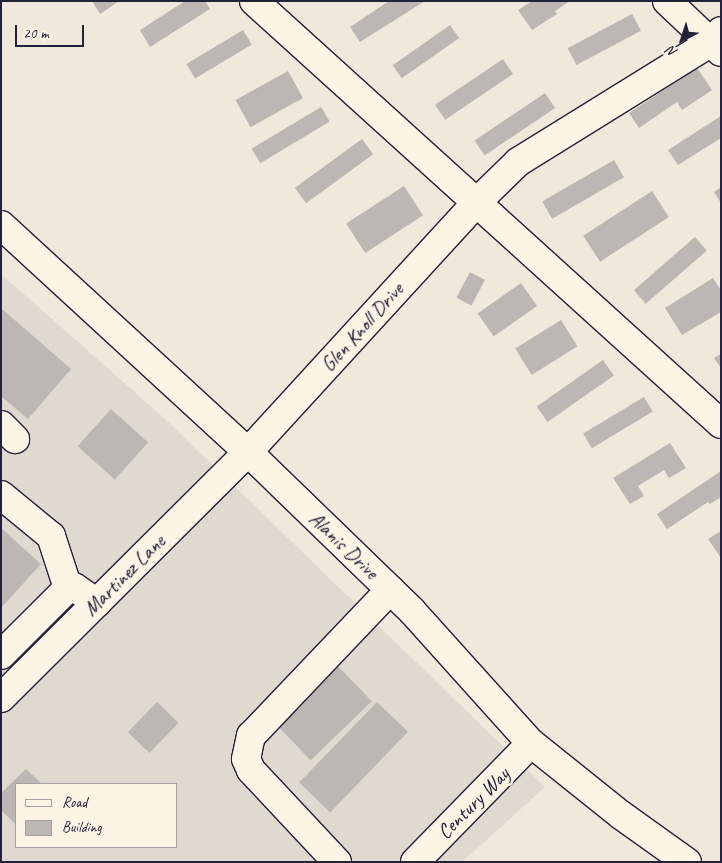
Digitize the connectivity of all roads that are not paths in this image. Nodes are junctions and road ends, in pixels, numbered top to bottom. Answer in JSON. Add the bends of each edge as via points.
{"nodes":[{"id":1,"x":254,"y":1,"type":"edge"},
{"id":2,"x":667,"y":1,"type":"edge"},
{"id":3,"x":717,"y":42,"type":"edge"},
{"id":4,"x":477,"y":202,"type":"junction"},
{"id":5,"x":2,"y":226,"type":"edge"},
{"id":6,"x":721,"y":424,"type":"edge"},
{"id":7,"x":248,"y":452,"type":"junction"},
{"id":8,"x":1,"y":495,"type":"edge"},
{"id":9,"x":68,"y":588,"type":"junction"},
{"id":10,"x":390,"y":590,"type":"junction"},
{"id":11,"x":96,"y":603,"type":"junction"},
{"id":12,"x":1,"y":655,"type":"edge"},
{"id":13,"x":23,"y":677,"type":"junction"},
{"id":14,"x":1,"y":698,"type":"edge"},
{"id":15,"x":531,"y":744,"type":"junction"},
{"id":16,"x":337,"y":862,"type":"edge"},
{"id":17,"x":414,"y":862,"type":"edge"},
{"id":18,"x":687,"y":862,"type":"edge"}],
"edges":[{"from":1,"to":4,"type":"street"},
{"from":2,"to":3,"type":"street"},
{"from":3,"to":4,"type":"street","name":"Glen Knoll Drive","via":[[518,162]]},
{"from":4,"to":6,"type":"street"},
{"from":4,"to":7,"type":"street","name":"Glen Knoll Drive"},
{"from":5,"to":7,"type":"street","name":"Alanis Drive"},
{"from":7,"to":10,"type":"street","name":"Alanis Drive"},
{"from":7,"to":11,"type":"street","name":"Martinez Lane"},
{"from":8,"to":9,"type":"street","via":[[51,536]]},
{"from":9,"to":11,"type":"street","via":[[74,587]]},
{"from":9,"to":12,"type":"street"},
{"from":10,"to":15,"type":"street","name":"Alanis Drive"},
{"from":10,"to":16,"type":"street","via":[[251,736],[246,758],[252,770]]},
{"from":11,"to":13,"type":"street","name":"Martinez Lane"},
{"from":12,"to":13,"type":"street"},
{"from":13,"to":14,"type":"street","name":"Martinez Lane"},
{"from":15,"to":17,"type":"street","name":"Century Way"},
{"from":15,"to":18,"type":"street","name":"Alanis Drive"}]}
